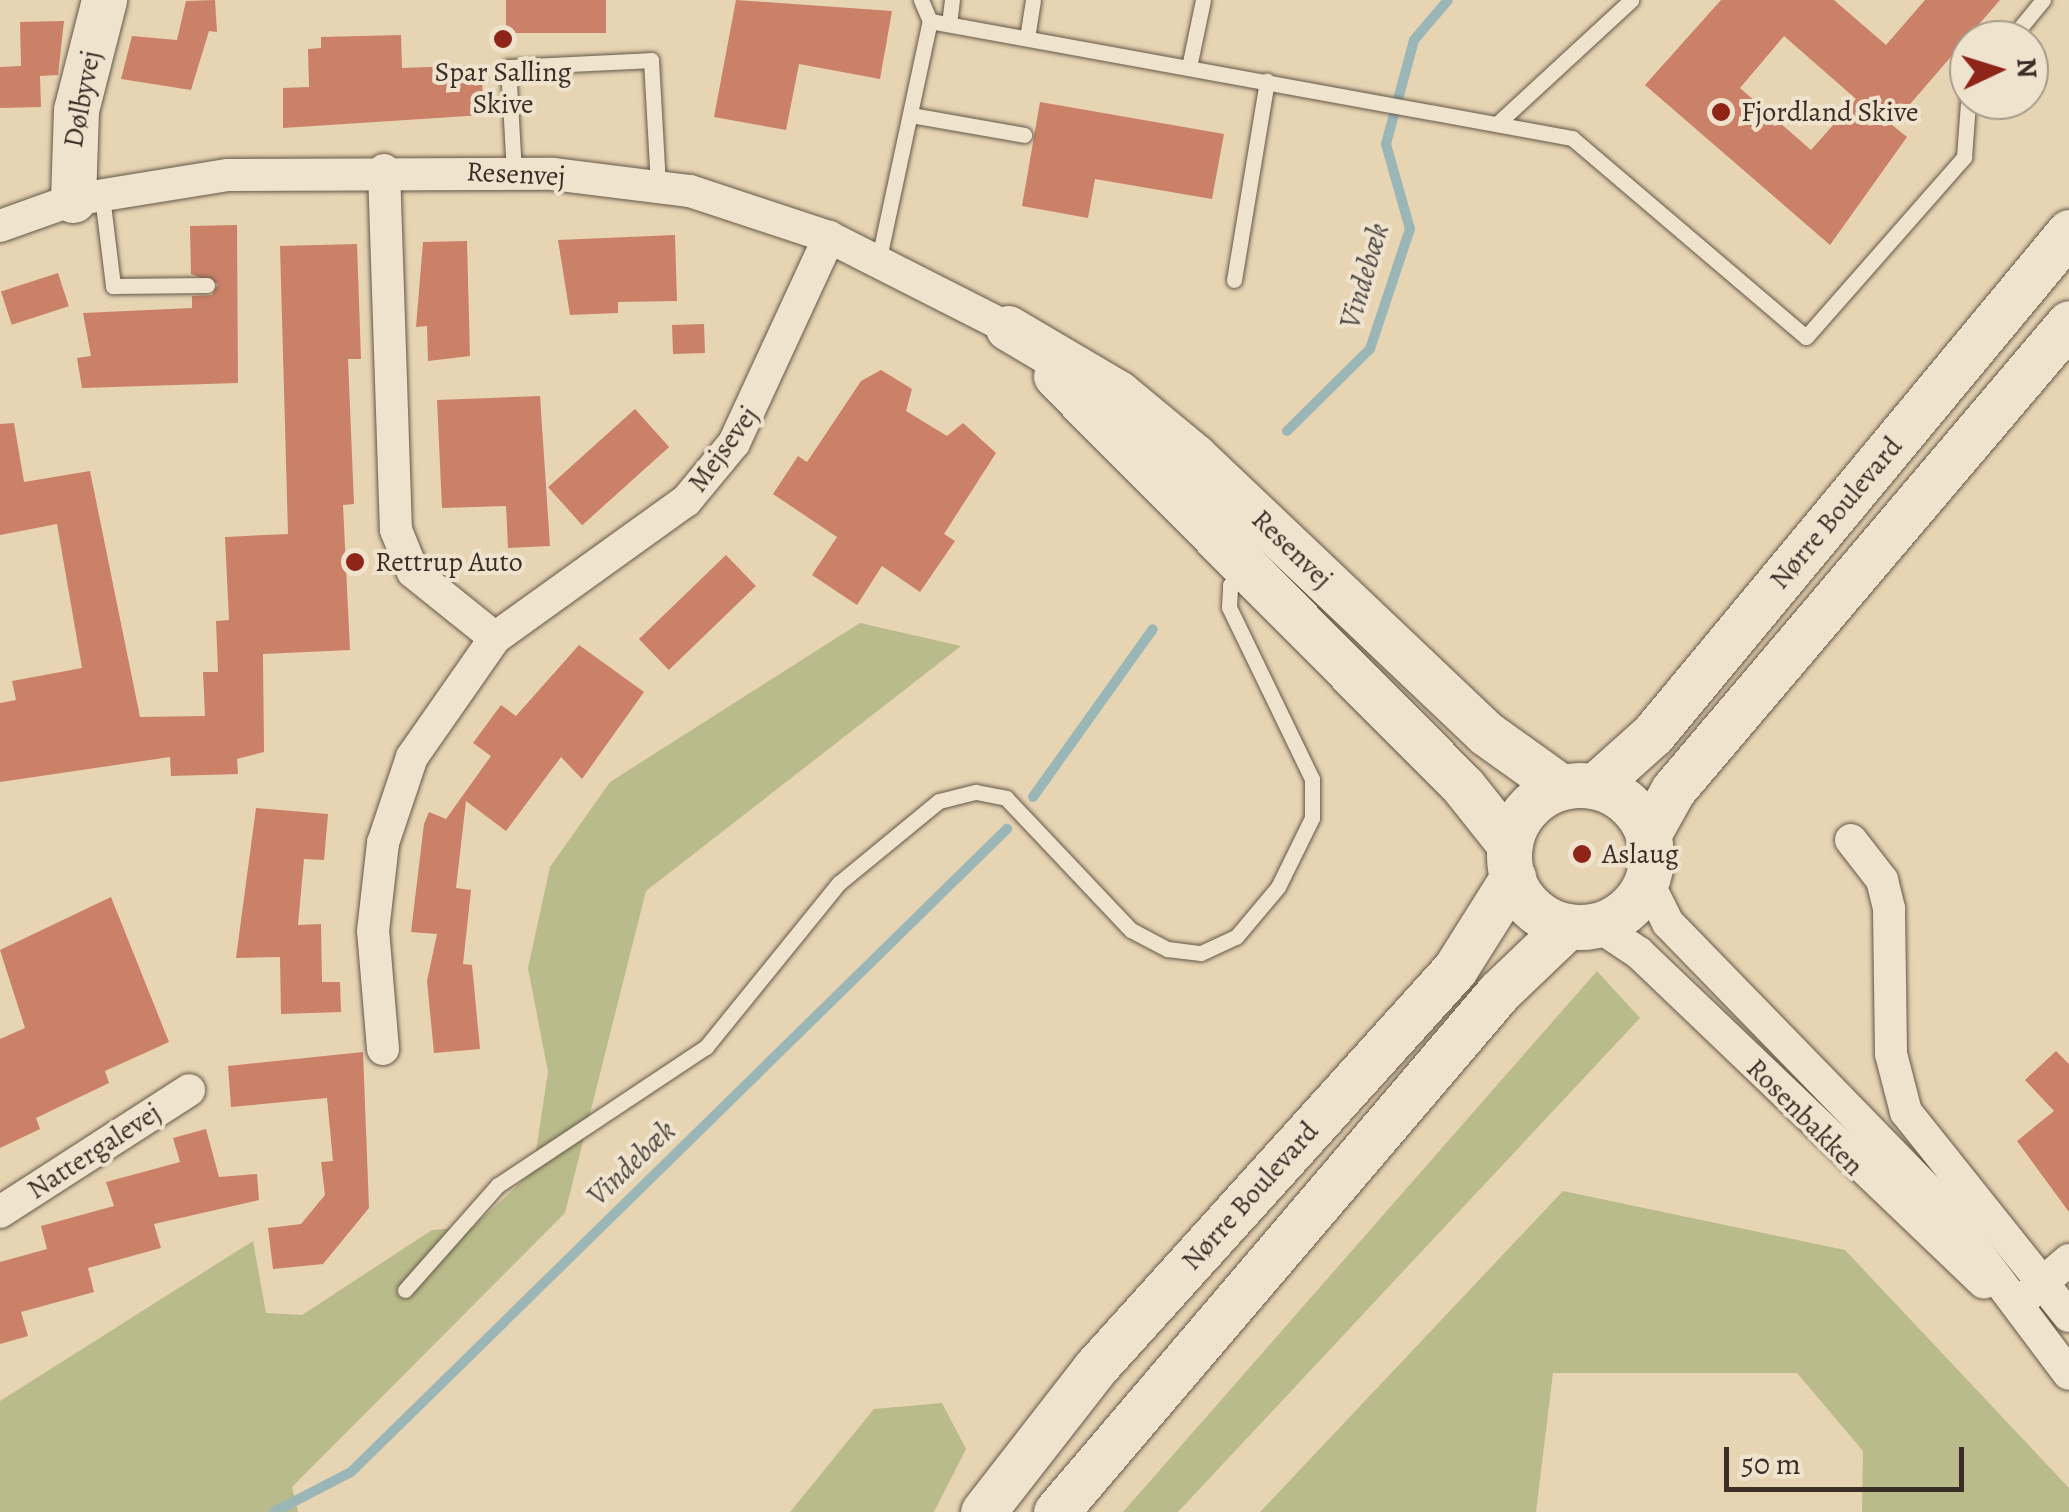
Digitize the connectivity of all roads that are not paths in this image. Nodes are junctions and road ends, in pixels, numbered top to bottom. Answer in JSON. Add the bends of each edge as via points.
{"nodes":[{"id":1,"x":104,"y":0,"type":"edge"},
{"id":2,"x":920,"y":0,"type":"edge"},
{"id":3,"x":952,"y":0,"type":"edge"},
{"id":4,"x":1033,"y":0,"type":"edge"},
{"id":5,"x":1203,"y":0,"type":"edge"},
{"id":6,"x":1631,"y":0,"type":"edge"},
{"id":7,"x":2043,"y":0,"type":"edge"},
{"id":8,"x":2026,"y":20,"type":"edge"},
{"id":9,"x":930,"y":21,"type":"junction"},
{"id":10,"x":948,"y":24,"type":"junction"},
{"id":11,"x":1027,"y":38,"type":"junction"},
{"id":12,"x":1189,"y":67,"type":"junction"},
{"id":13,"x":1266,"y":81,"type":"junction"},
{"id":14,"x":911,"y":115,"type":"junction"},
{"id":15,"x":1967,"y":120,"type":"edge"},
{"id":16,"x":1498,"y":122,"type":"junction"},
{"id":17,"x":1024,"y":135,"type":"dead end"},
{"id":18,"x":384,"y":170,"type":"junction"},
{"id":19,"x":514,"y":173,"type":"junction"},
{"id":20,"x":658,"y":187,"type":"junction"},
{"id":21,"x":87,"y":198,"type":"junction"},
{"id":22,"x":0,"y":226,"type":"edge"},
{"id":23,"x":2069,"y":232,"type":"edge"},
{"id":24,"x":829,"y":237,"type":"junction"},
{"id":25,"x":879,"y":258,"type":"junction"},
{"id":26,"x":1234,"y":280,"type":"dead end"},
{"id":27,"x":207,"y":285,"type":"dead end"},
{"id":28,"x":2069,"y":323,"type":"edge"},
{"id":29,"x":1008,"y":328,"type":"junction"},
{"id":30,"x":1246,"y":566,"type":"junction"},
{"id":31,"x":495,"y":638,"type":"junction"},
{"id":32,"x":1578,"y":786,"type":"junction"},
{"id":33,"x":1648,"y":834,"type":"junction"},
{"id":34,"x":1851,"y":840,"type":"dead end"},
{"id":35,"x":1511,"y":861,"type":"junction"},
{"id":36,"x":1648,"y":881,"type":"junction"},
{"id":37,"x":1582,"y":926,"type":"junction"},
{"id":38,"x":383,"y":1049,"type":"dead end"},
{"id":39,"x":189,"y":1090,"type":"dead end"},
{"id":40,"x":0,"y":1212,"type":"edge"},
{"id":41,"x":2069,"y":1260,"type":"edge"},
{"id":42,"x":2044,"y":1282,"type":"junction"},
{"id":43,"x":404,"y":1290,"type":"dead end"},
{"id":44,"x":2016,"y":1307,"type":"junction"},
{"id":45,"x":2069,"y":1316,"type":"edge"},
{"id":46,"x":2069,"y":1374,"type":"edge"},
{"id":47,"x":982,"y":1512,"type":"edge"},
{"id":48,"x":1056,"y":1512,"type":"edge"}],
"edges":[{"from":1,"to":21,"type":"street","name":"Dølbyvej","via":[[76,110]]},
{"from":2,"to":9,"type":"lane"},
{"from":3,"to":10,"type":"lane"},
{"from":4,"to":11,"type":"lane"},
{"from":5,"to":12,"type":"lane"},
{"from":6,"to":16,"type":"lane"},
{"from":7,"to":8,"type":"lane"},
{"from":9,"to":10,"type":"lane"},
{"from":9,"to":14,"type":"lane"},
{"from":10,"to":11,"type":"lane"},
{"from":11,"to":12,"type":"lane"},
{"from":12,"to":13,"type":"lane"},
{"from":13,"to":16,"type":"lane"},
{"from":13,"to":26,"type":"lane"},
{"from":14,"to":17,"type":"lane"},
{"from":14,"to":25,"type":"lane"},
{"from":15,"to":16,"type":"lane","via":[[1964,157],[1806,337],[1572,138]]},
{"from":18,"to":19,"type":"street","name":"Resenvej"},
{"from":18,"to":21,"type":"street","name":"Resenvej","via":[[228,176]]},
{"from":18,"to":31,"type":"street","via":[[396,530],[414,572]]},
{"from":19,"to":20,"type":"street","name":"Resenvej"},
{"from":19,"to":20,"type":"lane","via":[[508,67],[651,60]]},
{"from":20,"to":24,"type":"street","name":"Resenvej"},
{"from":21,"to":22,"type":"street","name":"Resenvej"},
{"from":21,"to":27,"type":"lane","via":[[113,286]]},
{"from":23,"to":32,"type":"street","name":"Nørre Boulevard","via":[[1653,734]]},
{"from":24,"to":25,"type":"street","name":"Resenvej"},
{"from":24,"to":31,"type":"street","name":"Mejsevej","via":[[734,443],[686,500]]},
{"from":25,"to":29,"type":"street","name":"Resenvej"},
{"from":28,"to":33,"type":"street","name":"Nørre Boulevard","via":[[1673,790]]},
{"from":29,"to":30,"type":"street","name":"Resenvej"},
{"from":29,"to":32,"type":"street","name":"Resenvej","via":[[1118,393],[1195,457],[1486,734]]},
{"from":30,"to":35,"type":"street","name":"Resenvej"},
{"from":30,"to":43,"type":"lane","via":[[1230,585],[1229,607],[1312,778],[1312,818],[1278,888],[1236,937],[1201,954],[1167,949],[1131,930],[1006,798],[976,792],[939,802],[839,883],[706,1047],[498,1184]]},
{"from":31,"to":38,"type":"street","name":"Mejsevej","via":[[412,757],[383,843],[373,930]]},
{"from":32,"to":33,"type":"street","via":[[1628,803]]},
{"from":32,"to":35,"type":"street","via":[[1527,808]]},
{"from":33,"to":36,"type":"street"},
{"from":34,"to":42,"type":"street","via":[[1882,880],[1889,909],[1894,1086]]},
{"from":35,"to":37,"type":"street","via":[[1533,910]]},
{"from":35,"to":47,"type":"street","name":"Nørre Boulevard","via":[[1455,968],[1095,1368]]},
{"from":36,"to":37,"type":"street","via":[[1627,910]]},
{"from":36,"to":44,"type":"street","name":"Rosenbakken","via":[[1668,922],[1942,1205]]},
{"from":37,"to":44,"type":"street","name":"Rosenbakken","via":[[1639,953],[1932,1242]]},
{"from":37,"to":48,"type":"street","name":"Nørre Boulevard","via":[[1499,992]]},
{"from":39,"to":40,"type":"street","name":"Nattergalevej"},
{"from":41,"to":42,"type":"street"},
{"from":42,"to":44,"type":"street"},
{"from":42,"to":45,"type":"street"},
{"from":44,"to":46,"type":"street","name":"Rosenbakken"}]}
